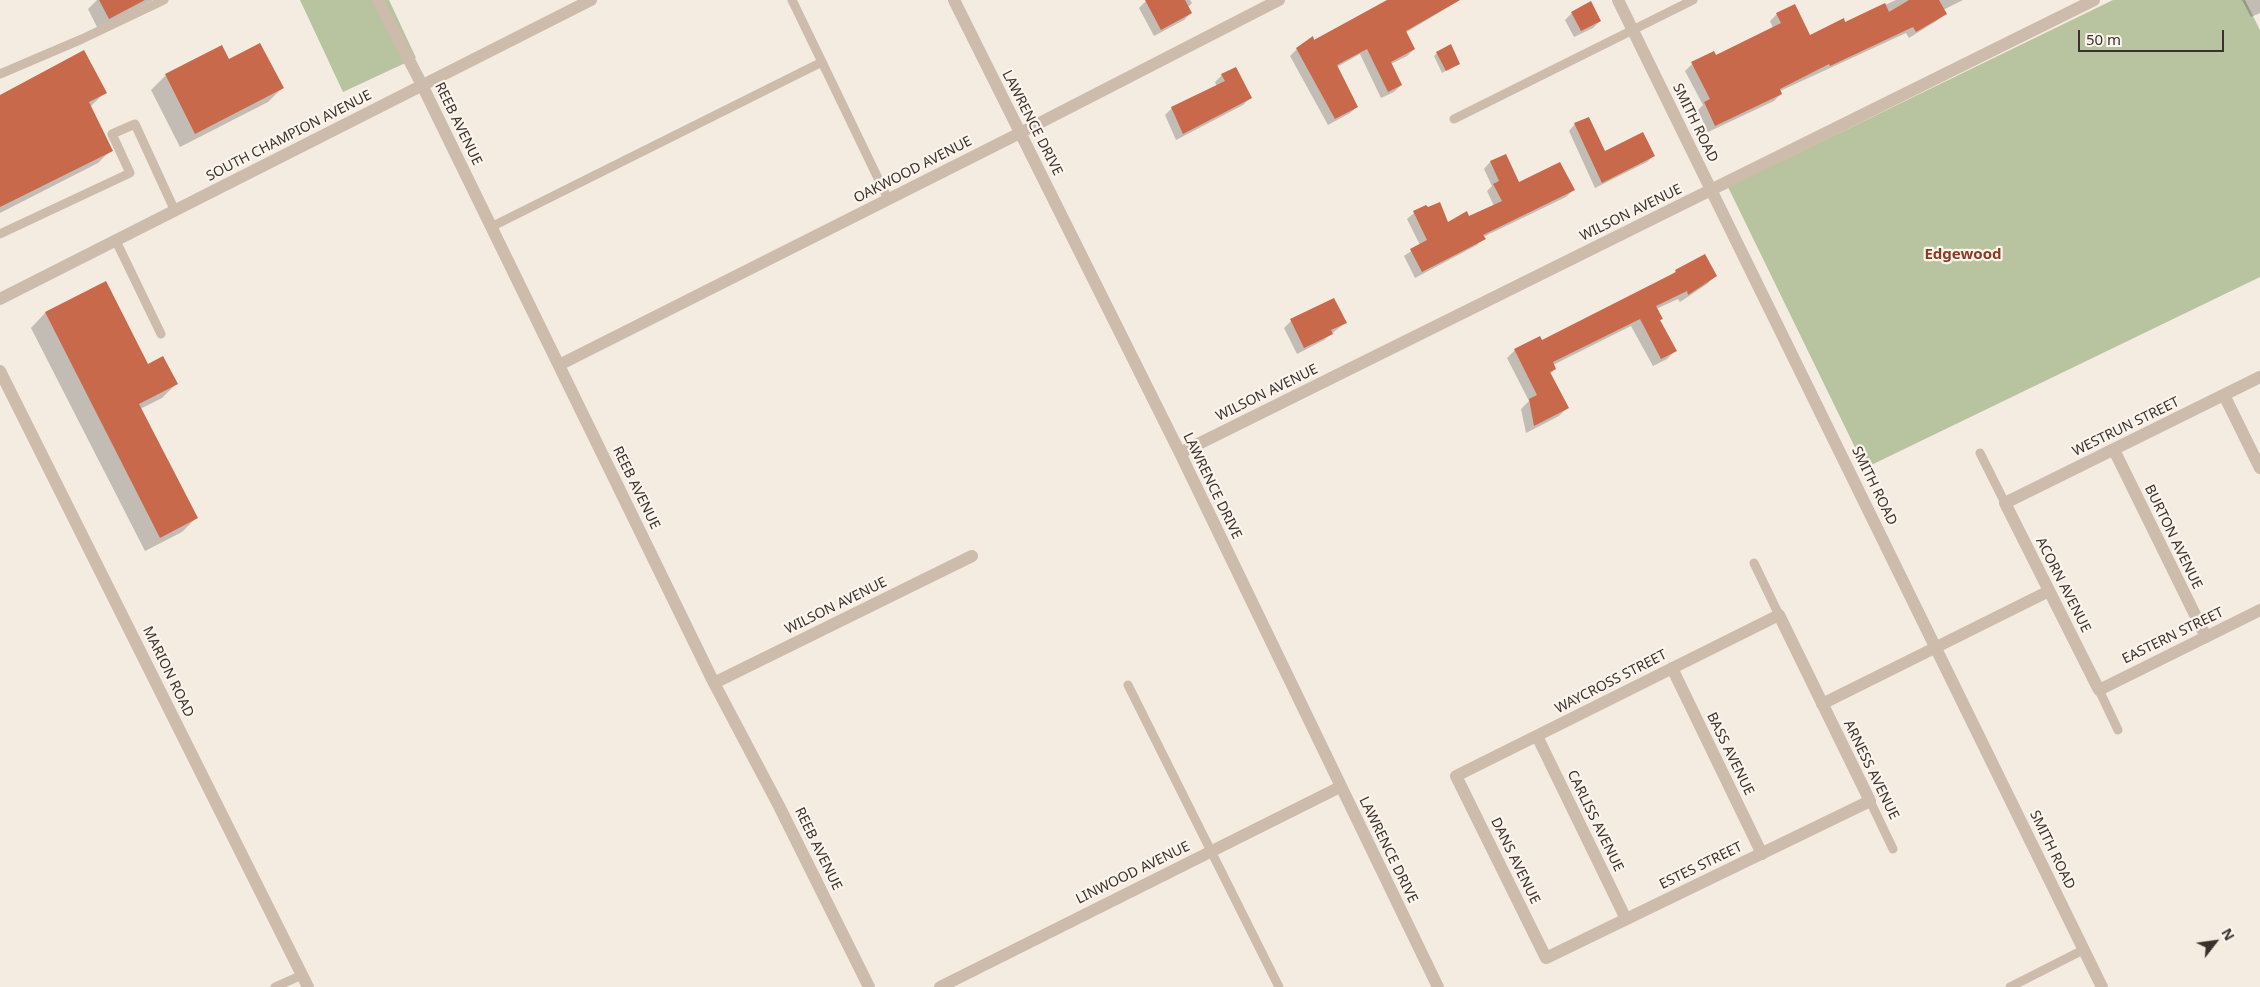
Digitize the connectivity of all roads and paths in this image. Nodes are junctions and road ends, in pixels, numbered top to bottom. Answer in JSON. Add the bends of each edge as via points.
{"nodes":[{"id":1,"x":164,"y":0,"type":"edge"},
{"id":2,"x":378,"y":0,"type":"edge"},
{"id":3,"x":591,"y":0,"type":"edge"},
{"id":4,"x":792,"y":0,"type":"edge"},
{"id":5,"x":954,"y":0,"type":"edge"},
{"id":6,"x":1279,"y":0,"type":"edge"},
{"id":7,"x":1618,"y":0,"type":"edge"},
{"id":8,"x":1693,"y":0,"type":"edge"},
{"id":9,"x":2094,"y":0,"type":"edge"},
{"id":10,"x":1633,"y":30,"type":"junction"},
{"id":11,"x":822,"y":62,"type":"junction"},
{"id":12,"x":0,"y":74,"type":"edge"},
{"id":13,"x":422,"y":85,"type":"junction"},
{"id":14,"x":1454,"y":119,"type":"dead end"},
{"id":15,"x":1020,"y":133,"type":"junction"},
{"id":16,"x":1711,"y":190,"type":"junction"},
{"id":17,"x":888,"y":199,"type":"junction"},
{"id":18,"x":175,"y":211,"type":"junction"},
{"id":19,"x":491,"y":227,"type":"junction"},
{"id":20,"x":0,"y":234,"type":"edge"},
{"id":21,"x":116,"y":241,"type":"junction"},
{"id":22,"x":0,"y":300,"type":"edge"},
{"id":23,"x":161,"y":334,"type":"dead end"},
{"id":24,"x":559,"y":365,"type":"junction"},
{"id":25,"x":0,"y":371,"type":"edge"},
{"id":26,"x":2260,"y":377,"type":"edge"},
{"id":27,"x":2224,"y":395,"type":"junction"},
{"id":28,"x":2114,"y":450,"type":"junction"},
{"id":29,"x":1180,"y":453,"type":"junction"},
{"id":30,"x":1980,"y":454,"type":"dead end"},
{"id":31,"x":2260,"y":468,"type":"edge"},
{"id":32,"x":2006,"y":503,"type":"junction"},
{"id":33,"x":972,"y":556,"type":"dead end"},
{"id":34,"x":1754,"y":563,"type":"dead end"},
{"id":35,"x":2049,"y":591,"type":"junction"},
{"id":36,"x":2260,"y":610,"type":"edge"},
{"id":37,"x":1779,"y":614,"type":"junction"},
{"id":38,"x":2206,"y":637,"type":"junction"},
{"id":39,"x":1937,"y":648,"type":"junction"},
{"id":40,"x":1672,"y":668,"type":"junction"},
{"id":41,"x":714,"y":683,"type":"junction"},
{"id":42,"x":1128,"y":685,"type":"dead end"},
{"id":43,"x":2099,"y":690,"type":"junction"},
{"id":44,"x":1822,"y":704,"type":"junction"},
{"id":45,"x":2118,"y":730,"type":"dead end"},
{"id":46,"x":1537,"y":736,"type":"junction"},
{"id":47,"x":1456,"y":776,"type":"joint"},
{"id":48,"x":1340,"y":787,"type":"junction"},
{"id":49,"x":1870,"y":801,"type":"junction"},
{"id":50,"x":1893,"y":849,"type":"dead end"},
{"id":51,"x":1211,"y":851,"type":"junction"},
{"id":52,"x":1762,"y":854,"type":"junction"},
{"id":53,"x":1626,"y":919,"type":"junction"},
{"id":54,"x":2084,"y":950,"type":"junction"},
{"id":55,"x":1546,"y":958,"type":"joint"},
{"id":56,"x":302,"y":975,"type":"junction"},
{"id":57,"x":275,"y":987,"type":"edge"},
{"id":58,"x":308,"y":987,"type":"edge"},
{"id":59,"x":869,"y":987,"type":"edge"},
{"id":60,"x":940,"y":987,"type":"edge"},
{"id":61,"x":1279,"y":987,"type":"edge"},
{"id":62,"x":1438,"y":987,"type":"edge"},
{"id":63,"x":2010,"y":987,"type":"edge"},
{"id":64,"x":2102,"y":987,"type":"edge"}],
"edges":[{"from":1,"to":12,"type":"lane"},
{"from":2,"to":13,"type":"street","name":"REEB AVENUE"},
{"from":3,"to":13,"type":"street","name":"SOUTH CHAMPION AVENUE"},
{"from":4,"to":11,"type":"lane"},
{"from":5,"to":15,"type":"street","name":"LAWRENCE DRIVE"},
{"from":6,"to":15,"type":"street","name":"OAKWOOD AVENUE"},
{"from":7,"to":10,"type":"street","name":"SMITH ROAD"},
{"from":8,"to":10,"type":"lane"},
{"from":9,"to":16,"type":"street","name":"WILSON AVENUE"},
{"from":10,"to":14,"type":"lane"},
{"from":10,"to":16,"type":"street","name":"SMITH ROAD"},
{"from":11,"to":17,"type":"lane"},
{"from":11,"to":19,"type":"lane"},
{"from":13,"to":18,"type":"street","name":"SOUTH CHAMPION AVENUE"},
{"from":13,"to":19,"type":"street","name":"REEB AVENUE"},
{"from":15,"to":17,"type":"street","name":"OAKWOOD AVENUE"},
{"from":15,"to":29,"type":"street","name":"LAWRENCE DRIVE"},
{"from":16,"to":29,"type":"street","name":"WILSON AVENUE"},
{"from":16,"to":39,"type":"street","name":"SMITH ROAD"},
{"from":17,"to":24,"type":"street","name":"OAKWOOD AVENUE"},
{"from":18,"to":20,"type":"lane","via":[[135,124],[112,134],[130,173]]},
{"from":18,"to":21,"type":"street","name":"SOUTH CHAMPION AVENUE"},
{"from":19,"to":24,"type":"street","name":"REEB AVENUE"},
{"from":21,"to":22,"type":"street","name":"SOUTH CHAMPION AVENUE"},
{"from":21,"to":23,"type":"lane"},
{"from":24,"to":41,"type":"street","name":"REEB AVENUE"},
{"from":25,"to":56,"type":"street","name":"MARION ROAD"},
{"from":26,"to":27,"type":"street","name":"WESTRUN STREET"},
{"from":27,"to":28,"type":"street","name":"WESTRUN STREET"},
{"from":27,"to":31,"type":"street"},
{"from":28,"to":32,"type":"street","name":"WESTRUN STREET"},
{"from":28,"to":38,"type":"street","name":"BURTON AVENUE"},
{"from":29,"to":48,"type":"street","name":"LAWRENCE DRIVE"},
{"from":30,"to":32,"type":"lane","name":"ACORN AVENUE"},
{"from":32,"to":35,"type":"street","name":"ACORN AVENUE"},
{"from":33,"to":41,"type":"street","name":"WILSON AVENUE"},
{"from":34,"to":37,"type":"lane","name":"ARNESS AVENUE"},
{"from":35,"to":39,"type":"street"},
{"from":35,"to":43,"type":"street","name":"ACORN AVENUE"},
{"from":36,"to":38,"type":"street","name":"EASTERN STREET"},
{"from":37,"to":40,"type":"street","name":"WAYCROSS STREET"},
{"from":37,"to":44,"type":"street","name":"ARNESS AVENUE"},
{"from":38,"to":43,"type":"street","name":"EASTERN STREET"},
{"from":39,"to":44,"type":"street"},
{"from":39,"to":54,"type":"street","name":"SMITH ROAD"},
{"from":40,"to":46,"type":"street","name":"WAYCROSS STREET"},
{"from":40,"to":52,"type":"street","name":"BASS AVENUE"},
{"from":41,"to":59,"type":"street","name":"REEB AVENUE"},
{"from":42,"to":51,"type":"lane"},
{"from":43,"to":45,"type":"lane","name":"ACORN AVENUE"},
{"from":44,"to":49,"type":"street","name":"ARNESS AVENUE"},
{"from":46,"to":47,"type":"street","name":"WAYCROSS STREET"},
{"from":46,"to":53,"type":"street","name":"CARLISS AVENUE"},
{"from":47,"to":55,"type":"street","name":"DANS AVENUE"},
{"from":48,"to":51,"type":"street","name":"LINWOOD AVENUE"},
{"from":48,"to":62,"type":"street","name":"LAWRENCE DRIVE"},
{"from":49,"to":50,"type":"lane","name":"ARNESS AVENUE"},
{"from":49,"to":52,"type":"street","name":"ESTES STREET"},
{"from":51,"to":60,"type":"street","name":"LINWOOD AVENUE"},
{"from":51,"to":61,"type":"lane"},
{"from":52,"to":53,"type":"street","name":"ESTES STREET"},
{"from":53,"to":55,"type":"street","name":"ESTES STREET"},
{"from":54,"to":63,"type":"lane"},
{"from":54,"to":64,"type":"street","name":"SMITH ROAD"},
{"from":56,"to":57,"type":"lane"},
{"from":56,"to":58,"type":"street","name":"MARION ROAD"}]}
